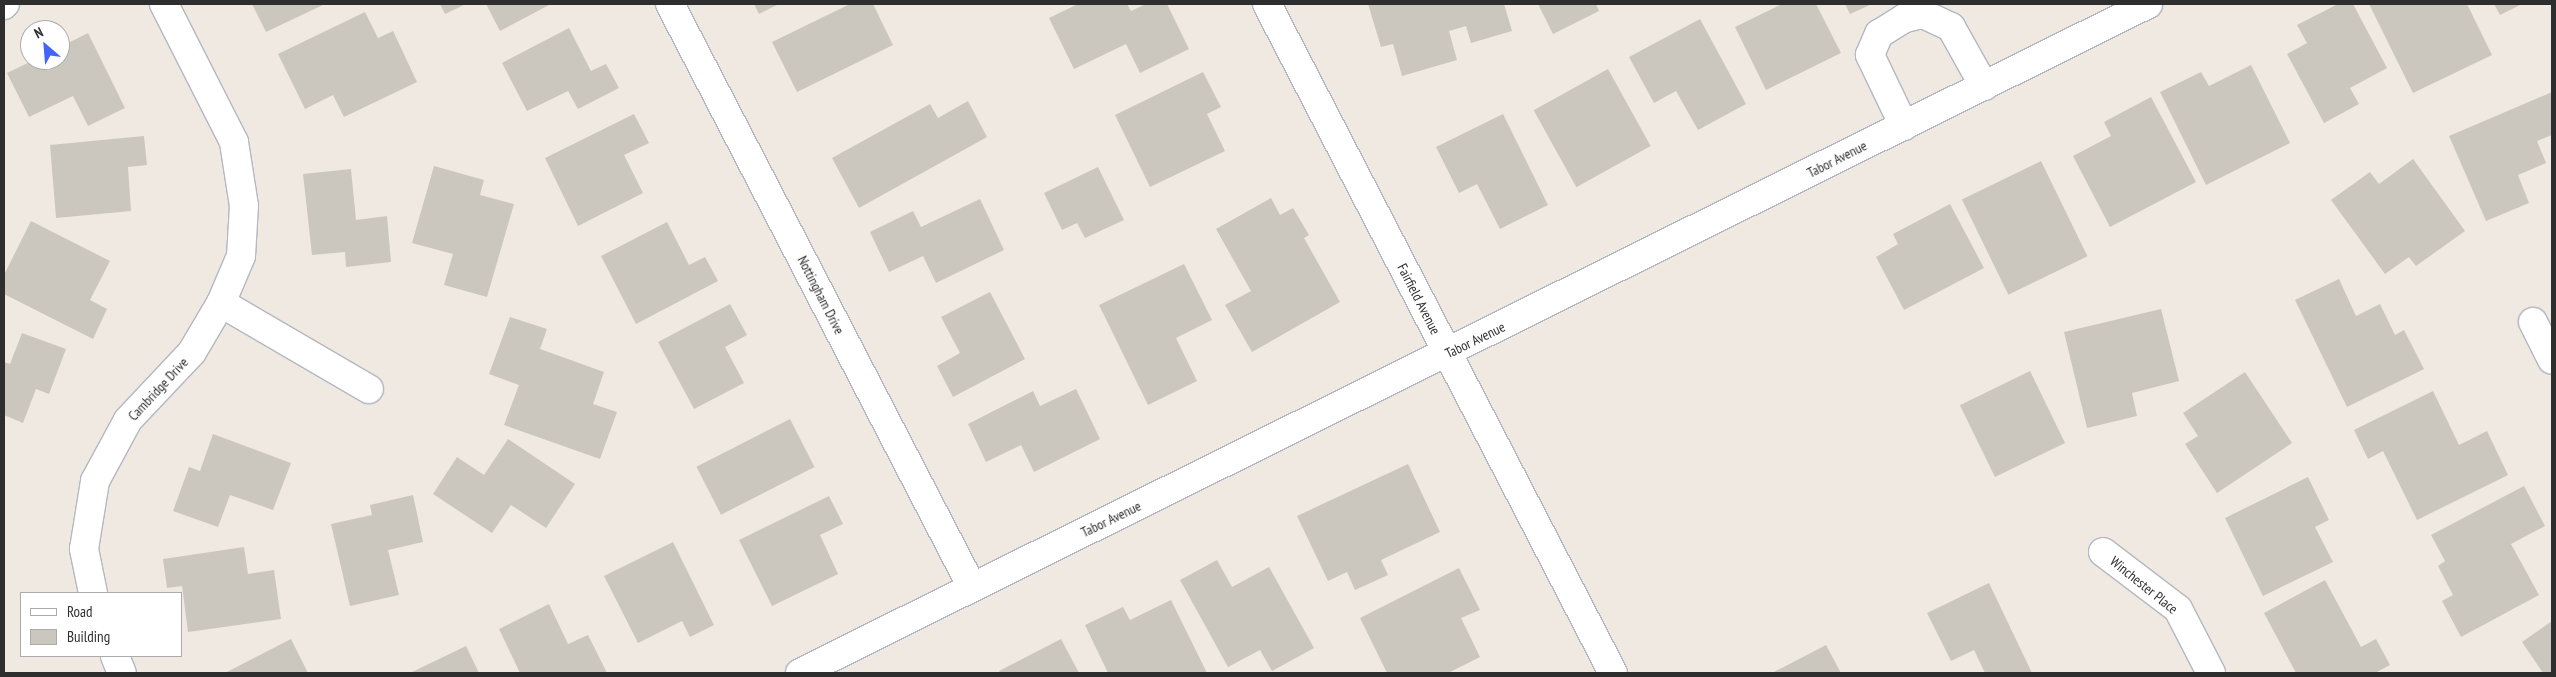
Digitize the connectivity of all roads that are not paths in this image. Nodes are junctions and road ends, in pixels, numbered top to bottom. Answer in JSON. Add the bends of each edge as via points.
{"nodes":[{"id":1,"x":164,"y":4,"type":"edge"},
{"id":2,"x":670,"y":4,"type":"edge"},
{"id":3,"x":1267,"y":4,"type":"edge"},
{"id":4,"x":2148,"y":4,"type":"edge"},
{"id":5,"x":1984,"y":86,"type":"junction"},
{"id":6,"x":1904,"y":126,"type":"junction"},
{"id":7,"x":222,"y":304,"type":"junction"},
{"id":8,"x":2533,"y":322,"type":"dead end"},
{"id":9,"x":1447,"y":354,"type":"junction"},
{"id":10,"x":2552,"y":360,"type":"edge"},
{"id":11,"x":369,"y":389,"type":"dead end"},
{"id":12,"x":2104,"y":552,"type":"dead end"},
{"id":13,"x":972,"y":587,"type":"junction"},
{"id":14,"x":93,"y":592,"type":"edge"},
{"id":15,"x":115,"y":657,"type":"edge"},
{"id":16,"x":122,"y":673,"type":"edge"},
{"id":17,"x":800,"y":673,"type":"edge"},
{"id":18,"x":1613,"y":673,"type":"edge"},
{"id":19,"x":2211,"y":673,"type":"edge"}],
"edges":[{"from":1,"to":7,"type":"street","name":"Cambridge Drive","via":[[234,142],[244,206],[241,256]]},
{"from":2,"to":13,"type":"street","name":"Nottingham Drive"},
{"from":3,"to":9,"type":"street","name":"Fairfield Avenue"},
{"from":4,"to":5,"type":"street","name":"Tabor Avenue"},
{"from":5,"to":6,"type":"street","name":"Tabor Avenue"},
{"from":5,"to":6,"type":"street","via":[[1951,27],[1923,14],[1906,18],[1880,34],[1870,55]]},
{"from":6,"to":9,"type":"street","name":"Tabor Avenue"},
{"from":7,"to":11,"type":"street"},
{"from":7,"to":14,"type":"street","name":"Cambridge Drive","via":[[192,352],[128,420],[95,480],[84,549]]},
{"from":8,"to":10,"type":"street"},
{"from":9,"to":13,"type":"street","name":"Tabor Avenue"},
{"from":9,"to":18,"type":"street","name":"Fairfield Avenue"},
{"from":12,"to":19,"type":"street","name":"Winchester Place","via":[[2178,609]]},
{"from":13,"to":17,"type":"street","name":"Tabor Avenue"},
{"from":15,"to":16,"type":"street"}]}
